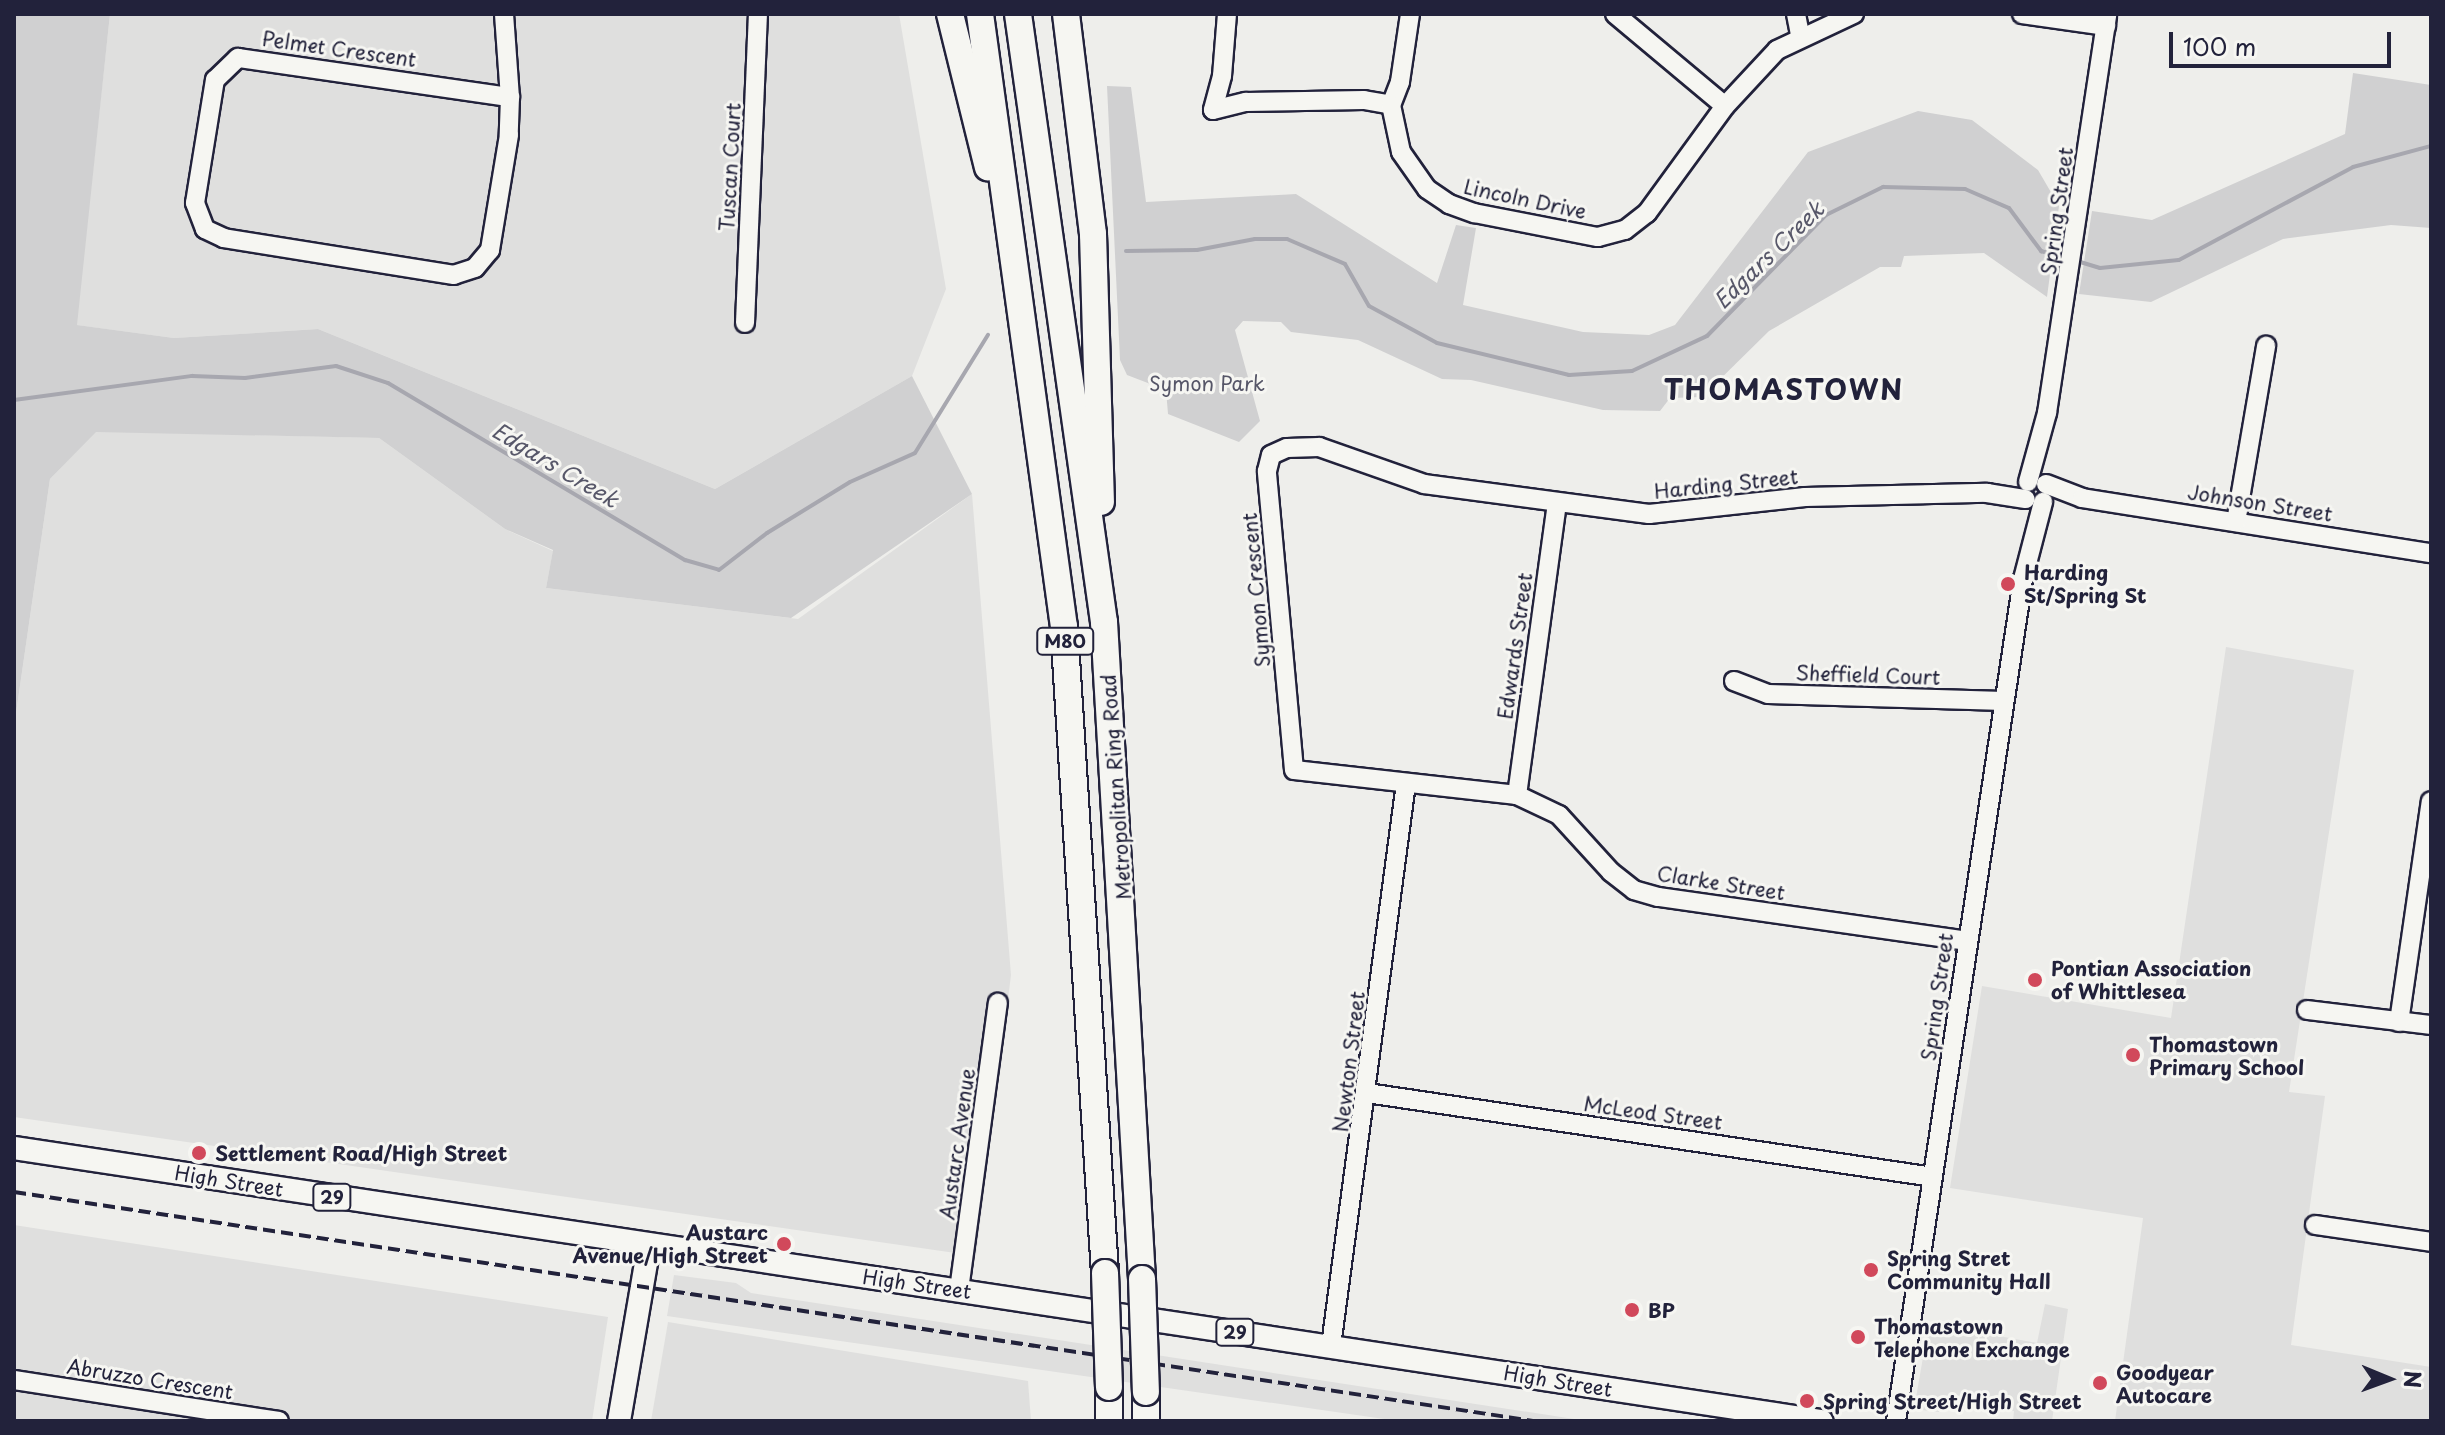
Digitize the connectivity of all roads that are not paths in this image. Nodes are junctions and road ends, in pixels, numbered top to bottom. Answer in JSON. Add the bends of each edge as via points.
{"nodes":[{"id":1,"x":504,"y":14,"type":"edge"},
{"id":2,"x":758,"y":14,"type":"edge"},
{"id":3,"x":950,"y":14,"type":"edge"},
{"id":4,"x":980,"y":14,"type":"edge"},
{"id":5,"x":1018,"y":14,"type":"edge"},
{"id":6,"x":1066,"y":14,"type":"edge"},
{"id":7,"x":1227,"y":14,"type":"edge"},
{"id":8,"x":1410,"y":14,"type":"edge"},
{"id":9,"x":1615,"y":14,"type":"edge"},
{"id":10,"x":1796,"y":14,"type":"edge"},
{"id":11,"x":1854,"y":14,"type":"edge"},
{"id":12,"x":2022,"y":14,"type":"edge"},
{"id":13,"x":2107,"y":20,"type":"edge"},
{"id":14,"x":1800,"y":35,"type":"junction"},
{"id":15,"x":510,"y":97,"type":"junction"},
{"id":16,"x":1391,"y":105,"type":"junction"},
{"id":17,"x":1725,"y":106,"type":"junction"},
{"id":18,"x":745,"y":323,"type":"dead end"},
{"id":19,"x":1028,"y":335,"type":"junction"},
{"id":20,"x":2266,"y":346,"type":"dead end"},
{"id":21,"x":1424,"y":484,"type":"joint"},
{"id":22,"x":2036,"y":492,"type":"junction"},
{"id":23,"x":1557,"y":503,"type":"junction"},
{"id":24,"x":2236,"y":522,"type":"junction"},
{"id":25,"x":2431,"y":553,"type":"edge"},
{"id":26,"x":1104,"y":622,"type":"junction"},
{"id":27,"x":1734,"y":681,"type":"dead end"},
{"id":28,"x":2004,"y":701,"type":"junction"},
{"id":29,"x":1406,"y":783,"type":"junction"},
{"id":30,"x":1517,"y":795,"type":"junction"},
{"id":31,"x":2431,"y":801,"type":"edge"},
{"id":32,"x":1968,"y":941,"type":"junction"},
{"id":33,"x":998,"y":1003,"type":"dead end"},
{"id":34,"x":2307,"y":1010,"type":"dead end"},
{"id":35,"x":2399,"y":1022,"type":"junction"},
{"id":36,"x":2431,"y":1025,"type":"edge"},
{"id":37,"x":1367,"y":1093,"type":"junction"},
{"id":38,"x":14,"y":1148,"type":"edge"},
{"id":39,"x":1933,"y":1177,"type":"junction"},
{"id":40,"x":2315,"y":1225,"type":"dead end"},
{"id":41,"x":2431,"y":1242,"type":"edge"},
{"id":42,"x":649,"y":1245,"type":"junction"},
{"id":43,"x":959,"y":1290,"type":"junction"},
{"id":44,"x":1331,"y":1346,"type":"junction"},
{"id":45,"x":14,"y":1380,"type":"edge"},
{"id":46,"x":279,"y":1421,"type":"edge"},
{"id":47,"x":619,"y":1421,"type":"edge"},
{"id":48,"x":1109,"y":1421,"type":"edge"},
{"id":49,"x":1146,"y":1421,"type":"edge"},
{"id":50,"x":1821,"y":1421,"type":"edge"},
{"id":51,"x":1896,"y":1421,"type":"edge"}],
"edges":[{"from":1,"to":15,"type":"street"},
{"from":2,"to":18,"type":"street","name":"Tuscan Court"},
{"from":3,"to":19,"type":"highway"},
{"from":4,"to":19,"type":"highway","name":"Metropolitan Ring Road","number":"M80"},
{"from":5,"to":26,"type":"highway","name":"Metropolitan Ring Road","number":"M80"},
{"from":6,"to":26,"type":"highway","via":[[1093,234]]},
{"from":7,"to":16,"type":"street","via":[[1213,110],[1246,102],[1364,100]]},
{"from":8,"to":16,"type":"street","name":"Lincoln Drive","via":[[1400,82]]},
{"from":9,"to":17,"type":"street"},
{"from":10,"to":14,"type":"street"},
{"from":11,"to":14,"type":"street","name":"Lincoln Drive"},
{"from":12,"to":13,"type":"street"},
{"from":13,"to":22,"type":"street","name":"Spring Street"},
{"from":14,"to":17,"type":"street","name":"Lincoln Drive","via":[[1754,71]]},
{"from":15,"to":15,"type":"street","name":"Pelmet Crescent","via":[[490,250],[475,268],[454,275],[224,238],[205,229],[195,203],[215,80],[238,58]]},
{"from":16,"to":17,"type":"street","name":"Lincoln Drive","via":[[1401,152],[1427,189],[1449,204],[1598,237],[1625,230],[1647,213]]},
{"from":19,"to":48,"type":"highway","name":"Metropolitan Ring Road","number":"M80","bridge":true,"via":[[1078,789]]},
{"from":20,"to":24,"type":"street"},
{"from":21,"to":23,"type":"street","name":"Harding Street"},
{"from":21,"to":29,"type":"street","name":"Symon Crescent","via":[[1319,447],[1287,448],[1271,455],[1267,471],[1294,770]]},
{"from":22,"to":23,"type":"street","name":"Harding Street","via":[[1805,497],[1649,514]]},
{"from":22,"to":24,"type":"street","name":"Johnson Street"},
{"from":22,"to":28,"type":"street","name":"Spring Street"},
{"from":23,"to":30,"type":"street","name":"Edwards Street"},
{"from":24,"to":25,"type":"street","name":"Johnson Street"},
{"from":26,"to":49,"type":"highway","name":"Metropolitan Ring Road","number":"M80","bridge":true},
{"from":27,"to":28,"type":"street","name":"Sheffield Court","via":[[1768,694]]},
{"from":28,"to":32,"type":"street","name":"Spring Street"},
{"from":29,"to":30,"type":"street","name":"Clarke Street"},
{"from":29,"to":37,"type":"street","name":"Newton Street"},
{"from":30,"to":32,"type":"street","name":"Clarke Street","via":[[1559,815],[1634,890]]},
{"from":31,"to":35,"type":"street"},
{"from":32,"to":39,"type":"street","name":"Spring Street"},
{"from":33,"to":43,"type":"street","name":"Austarc Avenue"},
{"from":34,"to":35,"type":"street"},
{"from":35,"to":36,"type":"street"},
{"from":37,"to":39,"type":"street","name":"McLeod Street"},
{"from":37,"to":44,"type":"street","name":"Newton Street"},
{"from":38,"to":42,"type":"main road","name":"High Street","number":"29"},
{"from":39,"to":51,"type":"street","name":"Spring Street"},
{"from":40,"to":41,"type":"street"},
{"from":42,"to":43,"type":"main road","name":"High Street","number":"29"},
{"from":42,"to":47,"type":"main road"},
{"from":43,"to":44,"type":"main road","name":"High Street","number":"29"},
{"from":44,"to":50,"type":"main road","name":"High Street","number":"29"},
{"from":45,"to":46,"type":"street","name":"Abruzzo Crescent"}]}
